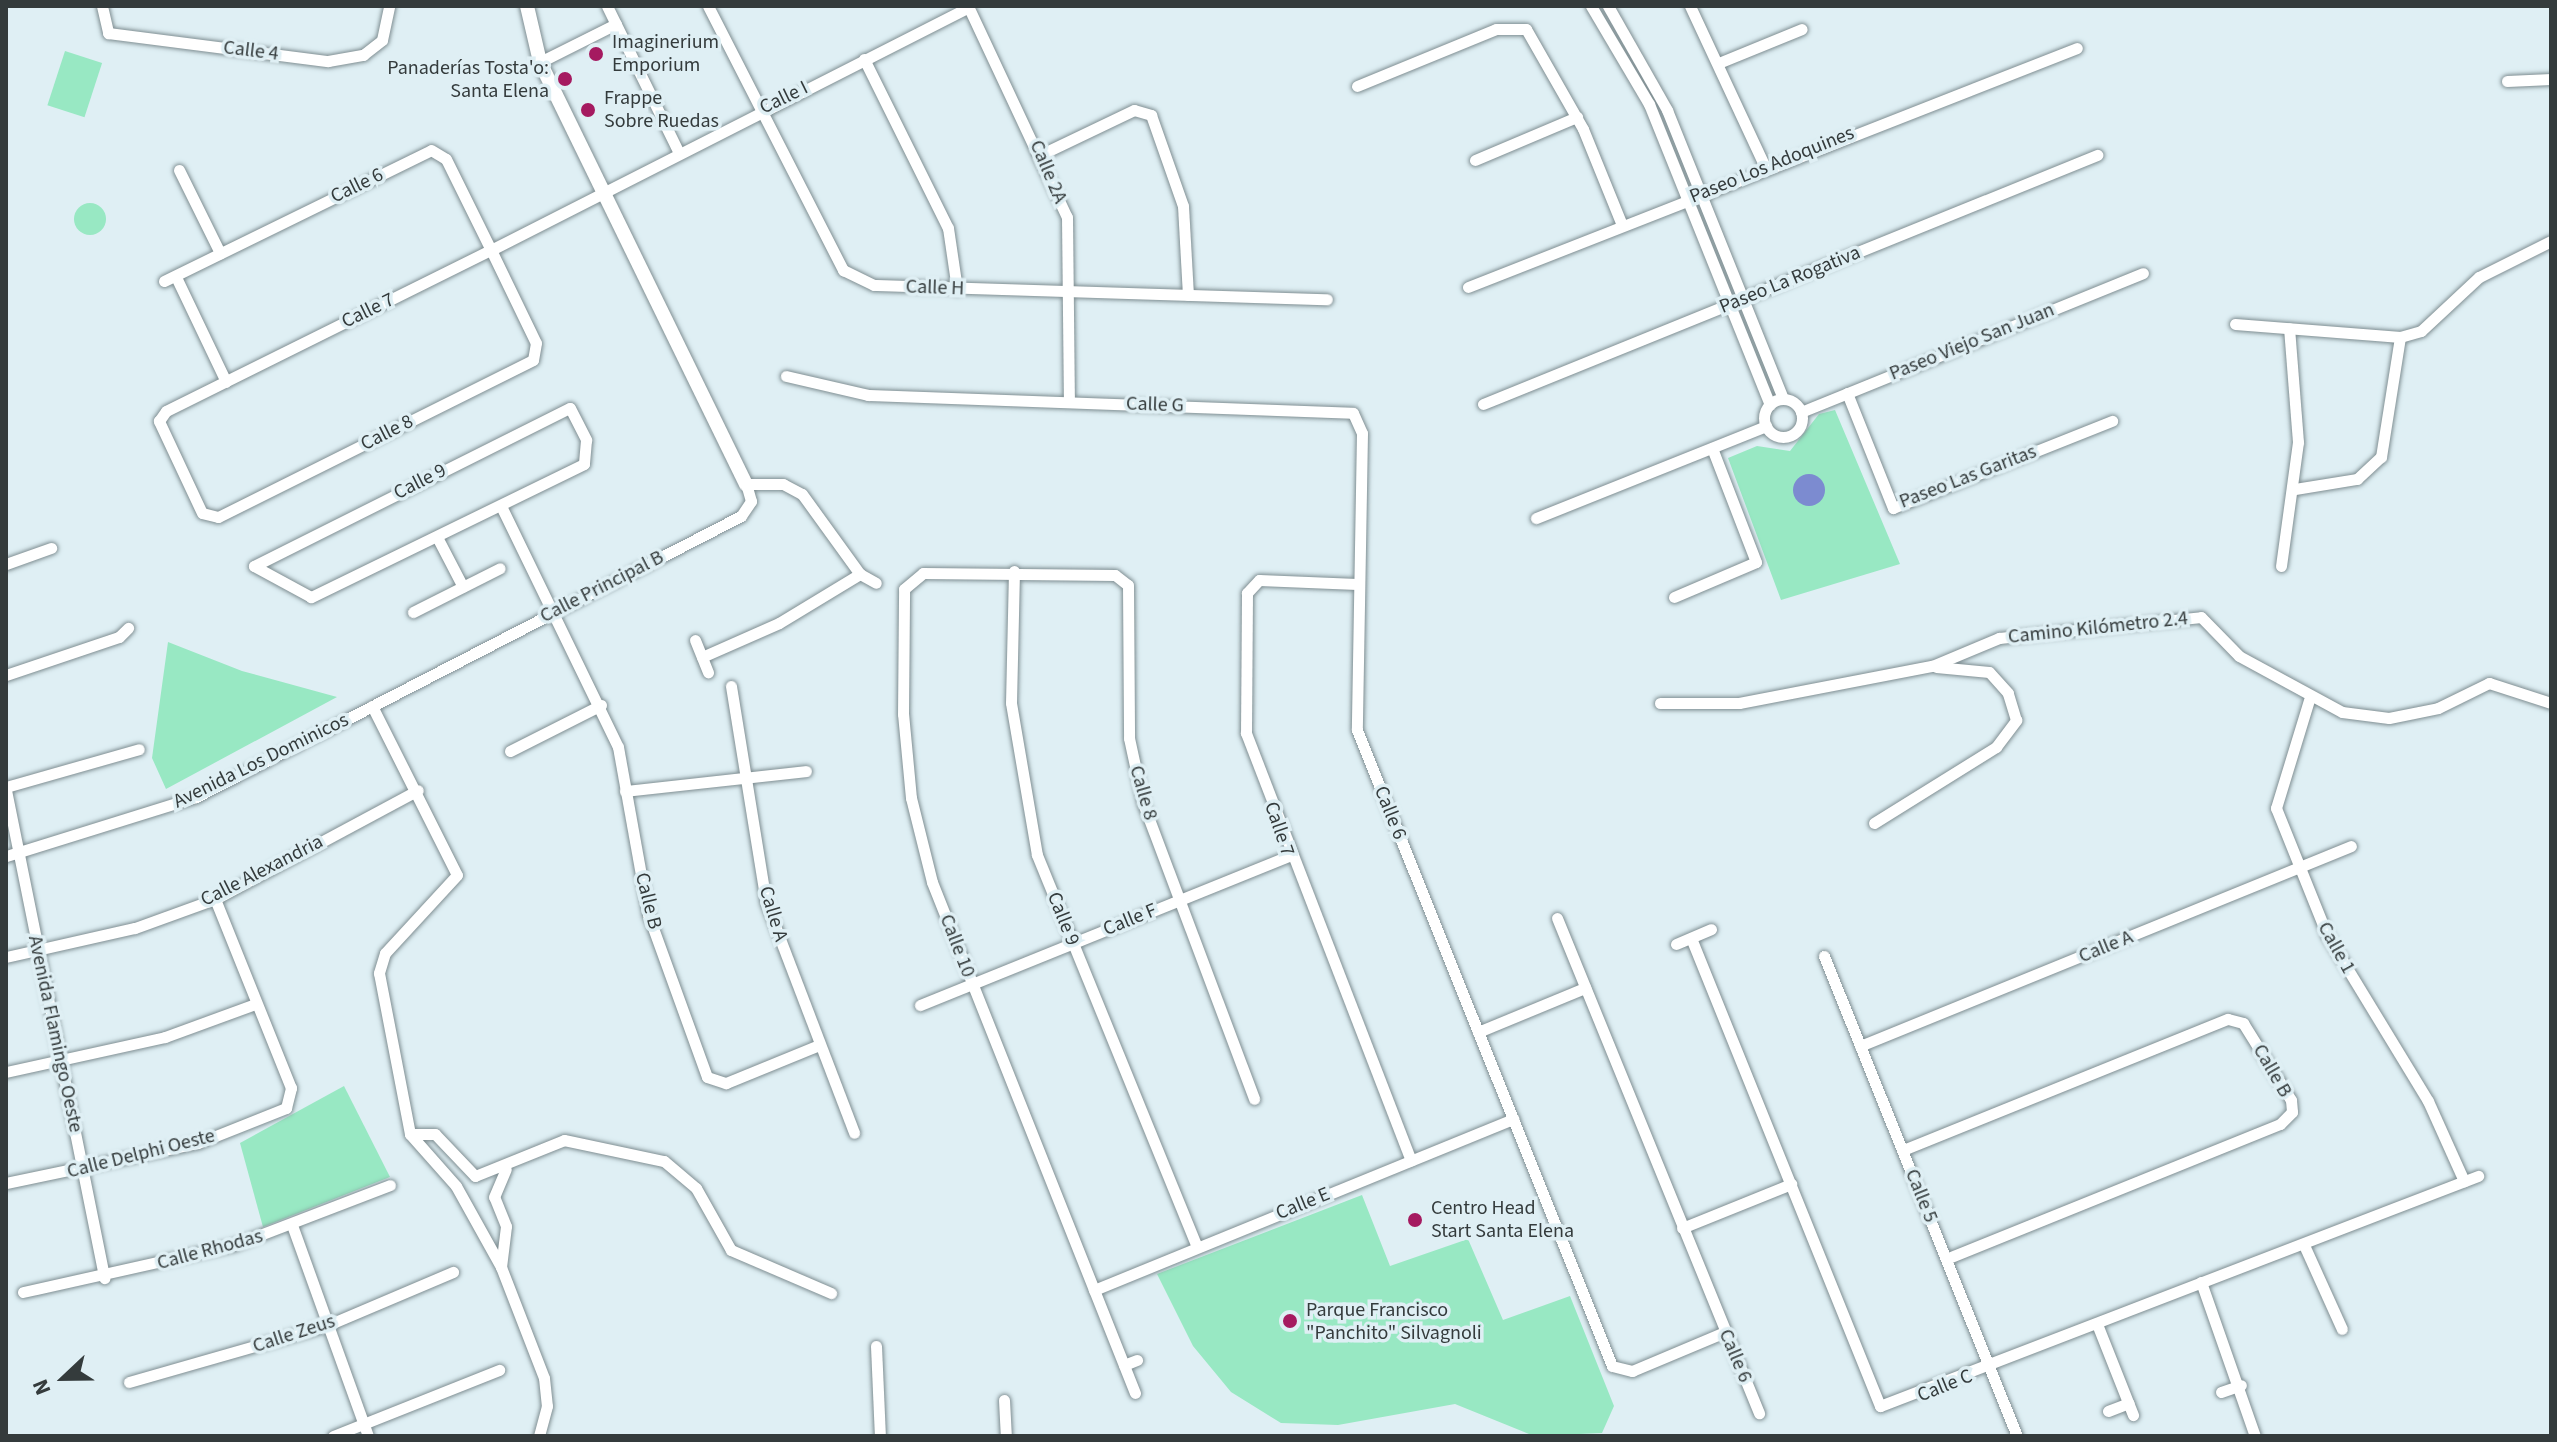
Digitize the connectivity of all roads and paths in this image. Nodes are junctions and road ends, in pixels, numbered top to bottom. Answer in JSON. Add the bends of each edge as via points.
{"nodes":[{"id":1,"x":102,"y":6,"type":"edge"},
{"id":2,"x":389,"y":6,"type":"edge"},
{"id":3,"x":527,"y":6,"type":"edge"},
{"id":4,"x":607,"y":6,"type":"edge"},
{"id":5,"x":708,"y":6,"type":"edge"},
{"id":6,"x":968,"y":6,"type":"edge"},
{"id":7,"x":1591,"y":6,"type":"edge"},
{"id":8,"x":1608,"y":6,"type":"edge"},
{"id":9,"x":1690,"y":6,"type":"edge"},
{"id":10,"x":616,"y":24,"type":"junction"},
{"id":11,"x":1802,"y":29,"type":"dead end"},
{"id":12,"x":2077,"y":48,"type":"dead end"},
{"id":13,"x":864,"y":59,"type":"junction"},
{"id":14,"x":540,"y":62,"type":"junction"},
{"id":15,"x":1721,"y":62,"type":"junction"},
{"id":16,"x":2551,"y":79,"type":"edge"},
{"id":17,"x":2507,"y":81,"type":"dead end"},
{"id":18,"x":1357,"y":86,"type":"dead end"},
{"id":19,"x":760,"y":111,"type":"junction"},
{"id":20,"x":1577,"y":117,"type":"junction"},
{"id":21,"x":678,"y":151,"type":"junction"},
{"id":22,"x":1042,"y":154,"type":"junction"},
{"id":23,"x":2097,"y":155,"type":"dead end"},
{"id":24,"x":1475,"y":160,"type":"dead end"},
{"id":25,"x":1765,"y":167,"type":"junction"},
{"id":26,"x":179,"y":170,"type":"dead end"},
{"id":27,"x":601,"y":193,"type":"junction"},
{"id":28,"x":1701,"y":193,"type":"junction"},
{"id":29,"x":1687,"y":199,"type":"junction"},
{"id":30,"x":1622,"y":225,"type":"junction"},
{"id":31,"x":2551,"y":241,"type":"edge"},
{"id":32,"x":491,"y":250,"type":"junction"},
{"id":33,"x":220,"y":253,"type":"junction"},
{"id":34,"x":2143,"y":273,"type":"dead end"},
{"id":35,"x":1468,"y":287,"type":"dead end"},
{"id":36,"x":957,"y":289,"type":"junction"},
{"id":37,"x":1072,"y":292,"type":"junction"},
{"id":38,"x":1188,"y":295,"type":"junction"},
{"id":39,"x":1327,"y":299,"type":"dead end"},
{"id":40,"x":1744,"y":300,"type":"junction"},
{"id":41,"x":1729,"y":305,"type":"junction"},
{"id":42,"x":2235,"y":324,"type":"dead end"},
{"id":43,"x":2289,"y":328,"type":"junction"},
{"id":44,"x":2400,"y":337,"type":"junction"},
{"id":45,"x":786,"y":376,"type":"dead end"},
{"id":46,"x":226,"y":382,"type":"junction"},
{"id":47,"x":1847,"y":393,"type":"junction"},
{"id":48,"x":1783,"y":399,"type":"junction"},
{"id":49,"x":1069,"y":401,"type":"junction"},
{"id":50,"x":1483,"y":404,"type":"dead end"},
{"id":51,"x":1770,"y":405,"type":"junction"},
{"id":52,"x":1801,"y":412,"type":"junction"},
{"id":53,"x":2112,"y":421,"type":"dead end"},
{"id":54,"x":1766,"y":426,"type":"junction"},
{"id":55,"x":169,"y":443,"type":"joint"},
{"id":56,"x":1712,"y":448,"type":"junction"},
{"id":57,"x":746,"y":484,"type":"junction"},
{"id":58,"x":2295,"y":489,"type":"junction"},
{"id":59,"x":501,"y":506,"type":"junction"},
{"id":60,"x":1536,"y":518,"type":"dead end"},
{"id":61,"x":437,"y":537,"type":"junction"},
{"id":62,"x":51,"y":548,"type":"dead end"},
{"id":63,"x":6,"y":564,"type":"edge"},
{"id":64,"x":2281,"y":566,"type":"dead end"},
{"id":65,"x":500,"y":568,"type":"dead end"},
{"id":66,"x":1014,"y":571,"type":"junction"},
{"id":67,"x":860,"y":574,"type":"junction"},
{"id":68,"x":876,"y":583,"type":"dead end"},
{"id":69,"x":1357,"y":584,"type":"junction"},
{"id":70,"x":463,"y":587,"type":"junction"},
{"id":71,"x":1674,"y":597,"type":"dead end"},
{"id":72,"x":413,"y":612,"type":"dead end"},
{"id":73,"x":554,"y":612,"type":"junction"},
{"id":74,"x":128,"y":628,"type":"dead end"},
{"id":75,"x":695,"y":640,"type":"dead end"},
{"id":76,"x":702,"y":657,"type":"junction"},
{"id":77,"x":1932,"y":666,"type":"junction"},
{"id":78,"x":708,"y":673,"type":"dead end"},
{"id":79,"x":6,"y":675,"type":"edge"},
{"id":80,"x":731,"y":686,"type":"dead end"},
{"id":81,"x":2309,"y":700,"type":"junction"},
{"id":82,"x":1660,"y":703,"type":"dead end"},
{"id":83,"x":2551,"y":703,"type":"edge"},
{"id":84,"x":601,"y":705,"type":"junction"},
{"id":85,"x":372,"y":706,"type":"junction"},
{"id":86,"x":139,"y":749,"type":"dead end"},
{"id":87,"x":510,"y":751,"type":"dead end"},
{"id":88,"x":806,"y":771,"type":"dead end"},
{"id":89,"x":742,"y":778,"type":"junction"},
{"id":90,"x":6,"y":789,"type":"edge"},
{"id":91,"x":418,"y":790,"type":"junction"},
{"id":92,"x":625,"y":791,"type":"junction"},
{"id":93,"x":1874,"y":823,"type":"dead end"},
{"id":94,"x":2351,"y":846,"type":"dead end"},
{"id":95,"x":12,"y":855,"type":"edge"},
{"id":96,"x":1288,"y":856,"type":"junction"},
{"id":97,"x":2296,"y":869,"type":"junction"},
{"id":98,"x":215,"y":899,"type":"junction"},
{"id":99,"x":1181,"y":900,"type":"junction"},
{"id":100,"x":1557,"y":918,"type":"dead end"},
{"id":101,"x":1711,"y":929,"type":"dead end"},
{"id":102,"x":1691,"y":938,"type":"junction"},
{"id":103,"x":1072,"y":942,"type":"junction"},
{"id":104,"x":1676,"y":944,"type":"dead end"},
{"id":105,"x":38,"y":953,"type":"junction"},
{"id":106,"x":1824,"y":956,"type":"dead end"},
{"id":107,"x":6,"y":957,"type":"edge"},
{"id":108,"x":972,"y":984,"type":"junction"},
{"id":109,"x":1585,"y":988,"type":"junction"},
{"id":110,"x":255,"y":1004,"type":"junction"},
{"id":111,"x":920,"y":1005,"type":"dead end"},
{"id":112,"x":1478,"y":1032,"type":"junction"},
{"id":113,"x":819,"y":1045,"type":"junction"},
{"id":114,"x":1860,"y":1046,"type":"junction"},
{"id":115,"x":62,"y":1063,"type":"junction"},
{"id":116,"x":6,"y":1072,"type":"edge"},
{"id":117,"x":1254,"y":1099,"type":"dead end"},
{"id":118,"x":1513,"y":1119,"type":"junction"},
{"id":119,"x":854,"y":1133,"type":"dead end"},
{"id":120,"x":410,"y":1134,"type":"junction"},
{"id":121,"x":1903,"y":1150,"type":"junction"},
{"id":122,"x":1411,"y":1160,"type":"junction"},
{"id":123,"x":506,"y":1169,"type":"junction"},
{"id":124,"x":84,"y":1172,"type":"junction"},
{"id":125,"x":2478,"y":1176,"type":"dead end"},
{"id":126,"x":2464,"y":1181,"type":"junction"},
{"id":127,"x":6,"y":1183,"type":"edge"},
{"id":128,"x":1791,"y":1184,"type":"junction"},
{"id":129,"x":390,"y":1185,"type":"dead end"},
{"id":130,"x":292,"y":1225,"type":"junction"},
{"id":131,"x":1682,"y":1228,"type":"junction"},
{"id":132,"x":2304,"y":1245,"type":"junction"},
{"id":133,"x":1197,"y":1247,"type":"junction"},
{"id":134,"x":1946,"y":1259,"type":"junction"},
{"id":135,"x":501,"y":1267,"type":"junction"},
{"id":136,"x":453,"y":1272,"type":"dead end"},
{"id":137,"x":104,"y":1278,"type":"junction"},
{"id":138,"x":2201,"y":1282,"type":"junction"},
{"id":139,"x":1094,"y":1290,"type":"junction"},
{"id":140,"x":23,"y":1292,"type":"dead end"},
{"id":141,"x":831,"y":1293,"type":"dead end"},
{"id":142,"x":2097,"y":1324,"type":"junction"},
{"id":143,"x":328,"y":1325,"type":"junction"},
{"id":144,"x":2342,"y":1329,"type":"dead end"},
{"id":145,"x":1725,"y":1332,"type":"junction"},
{"id":146,"x":876,"y":1346,"type":"dead end"},
{"id":147,"x":1137,"y":1360,"type":"dead end"},
{"id":148,"x":1124,"y":1365,"type":"junction"},
{"id":149,"x":1990,"y":1367,"type":"junction"},
{"id":150,"x":499,"y":1370,"type":"dead end"},
{"id":151,"x":129,"y":1382,"type":"dead end"},
{"id":152,"x":2241,"y":1385,"type":"junction"},
{"id":153,"x":2221,"y":1392,"type":"dead end"},
{"id":154,"x":1135,"y":1393,"type":"dead end"},
{"id":155,"x":1004,"y":1400,"type":"dead end"},
{"id":156,"x":2108,"y":1411,"type":"dead end"},
{"id":157,"x":1759,"y":1413,"type":"dead end"},
{"id":158,"x":366,"y":1430,"type":"edge"},
{"id":159,"x":333,"y":1436,"type":"edge"},
{"id":160,"x":539,"y":1436,"type":"edge"},
{"id":161,"x":880,"y":1436,"type":"edge"},
{"id":162,"x":1006,"y":1436,"type":"edge"},
{"id":163,"x":2017,"y":1436,"type":"edge"},
{"id":164,"x":2255,"y":1436,"type":"edge"}],
"edges":[{"from":1,"to":2,"type":"street","name":"Calle 4","via":[[108,33],[328,61],[363,55],[382,40]]},
{"from":3,"to":14,"type":"street"},
{"from":4,"to":10,"type":"street"},
{"from":5,"to":19,"type":"street","name":"Calle H"},
{"from":6,"to":13,"type":"street","name":"Calle I"},
{"from":6,"to":22,"type":"street","name":"Calle 2A"},
{"from":7,"to":29,"type":"street","via":[[1649,104]]},
{"from":8,"to":28,"type":"street","via":[[1667,110]]},
{"from":9,"to":15,"type":"street"},
{"from":10,"to":14,"type":"street"},
{"from":10,"to":21,"type":"street"},
{"from":11,"to":15,"type":"street"},
{"from":12,"to":25,"type":"street","name":"Paseo Los Adoquines"},
{"from":13,"to":19,"type":"street","name":"Calle I"},
{"from":13,"to":36,"type":"street","via":[[948,228]]},
{"from":14,"to":27,"type":"street"},
{"from":15,"to":25,"type":"street"},
{"from":16,"to":17,"type":"street"},
{"from":18,"to":20,"type":"street","via":[[1512,25],[1526,29]]},
{"from":19,"to":21,"type":"street","name":"Calle I"},
{"from":19,"to":36,"type":"street","name":"Calle H","via":[[843,270],[874,285]]},
{"from":20,"to":24,"type":"street"},
{"from":20,"to":30,"type":"street"},
{"from":21,"to":27,"type":"street","name":"Calle I"},
{"from":22,"to":37,"type":"street","name":"Calle 2A","via":[[1067,217]]},
{"from":22,"to":38,"type":"street","via":[[1134,110],[1151,115],[1183,206]]},
{"from":23,"to":40,"type":"street","name":"Paseo La Rogativa"},
{"from":25,"to":28,"type":"street","name":"Paseo Los Adoquines"},
{"from":26,"to":33,"type":"street"},
{"from":27,"to":32,"type":"street","name":"Calle 7"},
{"from":27,"to":57,"type":"street"},
{"from":28,"to":29,"type":"street","name":"Paseo Los Adoquines"},
{"from":28,"to":40,"type":"street"},
{"from":29,"to":30,"type":"street","name":"Paseo Los Adoquines"},
{"from":29,"to":41,"type":"street"},
{"from":30,"to":35,"type":"street","name":"Paseo Los Adoquines"},
{"from":31,"to":44,"type":"street","via":[[2479,277],[2421,331]]},
{"from":32,"to":33,"type":"street","name":"Calle 6","via":[[446,159],[431,150]]},
{"from":32,"to":46,"type":"street","name":"Calle 7"},
{"from":32,"to":55,"type":"street","name":"Calle 8","via":[[536,343],[533,360],[218,517],[202,513]]},
{"from":33,"to":46,"type":"street","name":"Calle 6","via":[[170,279]]},
{"from":34,"to":47,"type":"street","name":"Paseo Viejo San Juan"},
{"from":36,"to":37,"type":"street","name":"Calle H"},
{"from":37,"to":38,"type":"street","name":"Calle H"},
{"from":37,"to":49,"type":"street","name":"Calle 2A"},
{"from":38,"to":39,"type":"street","name":"Calle H"},
{"from":40,"to":41,"type":"street","name":"Paseo La Rogativa"},
{"from":40,"to":48,"type":"street"},
{"from":41,"to":50,"type":"street","name":"Paseo La Rogativa"},
{"from":41,"to":51,"type":"street"},
{"from":42,"to":43,"type":"street"},
{"from":43,"to":44,"type":"street"},
{"from":43,"to":58,"type":"street"},
{"from":44,"to":58,"type":"street","via":[[2381,457],[2357,479]]},
{"from":45,"to":49,"type":"street","name":"Calle G","via":[[868,395]]},
{"from":46,"to":55,"type":"street","name":"Calle 7","via":[[166,411],[159,421]]},
{"from":47,"to":52,"type":"street","name":"Paseo Viejo San Juan"},
{"from":47,"to":53,"type":"street","name":"Paseo Las Garitas","via":[[1893,508]]},
{"from":48,"to":51,"type":"street"},
{"from":48,"to":52,"type":"street"},
{"from":49,"to":69,"type":"street","name":"Calle G","via":[[1353,413],[1362,433]]},
{"from":51,"to":54,"type":"street"},
{"from":52,"to":54,"type":"street","name":"Paseo Viejo San Juan","via":[[1790,436]]},
{"from":54,"to":56,"type":"street","name":"Paseo Viejo San Juan"},
{"from":56,"to":60,"type":"street","name":"Paseo Viejo San Juan"},
{"from":56,"to":71,"type":"street","via":[[1756,562]]},
{"from":57,"to":67,"type":"street","via":[[783,484],[802,494]]},
{"from":57,"to":73,"type":"street","name":"Calle Principal B","via":[[751,501],[741,516]]},
{"from":58,"to":64,"type":"street"},
{"from":59,"to":61,"type":"street","name":"Calle 9"},
{"from":59,"to":61,"type":"street","name":"Calle 9","via":[[584,464],[586,440],[570,408],[254,566],[311,597]]},
{"from":59,"to":73,"type":"street"},
{"from":61,"to":70,"type":"street"},
{"from":62,"to":63,"type":"street"},
{"from":65,"to":70,"type":"street"},
{"from":66,"to":99,"type":"street","name":"Calle 8","via":[[1115,575],[1128,585],[1129,738],[1143,803]]},
{"from":66,"to":103,"type":"street","name":"Calle 9","via":[[1017,770],[1037,855]]},
{"from":66,"to":108,"type":"street","name":"Calle 10","via":[[923,573],[904,589],[903,714],[911,798],[932,882]]},
{"from":67,"to":68,"type":"street"},
{"from":67,"to":76,"type":"street","via":[[779,623]]},
{"from":69,"to":96,"type":"street","name":"Calle 7","via":[[1259,580],[1247,593],[1246,733]]},
{"from":69,"to":112,"type":"street","name":"Calle 6","via":[[1357,730]]},
{"from":70,"to":72,"type":"street"},
{"from":73,"to":84,"type":"street","name":"Calle B"},
{"from":73,"to":85,"type":"street","name":"Calle Principal B"},
{"from":74,"to":79,"type":"street","via":[[119,637]]},
{"from":75,"to":76,"type":"street"},
{"from":76,"to":78,"type":"street"},
{"from":77,"to":81,"type":"street","name":"Camino Kilómetro 2.4","via":[[1999,638],[2201,617],[2239,656]]},
{"from":77,"to":82,"type":"street","name":"Camino Kilómetro 2.4","via":[[1739,703]]},
{"from":77,"to":93,"type":"street","via":[[1989,672],[2008,693],[2016,720],[1996,747]]},
{"from":80,"to":89,"type":"street","name":"Calle A"},
{"from":81,"to":83,"type":"street","name":"Camino Kilómetro 2.4","via":[[2389,718],[2438,708],[2489,683]]},
{"from":81,"to":97,"type":"street","name":"Calle 1","via":[[2275,792]]},
{"from":84,"to":87,"type":"street"},
{"from":84,"to":92,"type":"street","name":"Calle B"},
{"from":85,"to":91,"type":"street","name":"Avenida Los Dominicos"},
{"from":85,"to":95,"type":"street","name":"Avenida Los Dominicos","via":[[196,797]]},
{"from":86,"to":90,"type":"street"},
{"from":88,"to":89,"type":"street"},
{"from":89,"to":92,"type":"street"},
{"from":89,"to":113,"type":"street","name":"Calle A","via":[[766,902]]},
{"from":90,"to":95,"type":"street","name":"Avenida Flamingo Oeste"},
{"from":91,"to":98,"type":"street","name":"Calle Alexandria"},
{"from":91,"to":120,"type":"street","name":"Avenida Los Dominicos","via":[[457,875],[385,953],[379,973]]},
{"from":92,"to":113,"type":"street","name":"Calle B","via":[[648,914],[707,1077],[726,1083]]},
{"from":94,"to":97,"type":"street","name":"Calle A"},
{"from":95,"to":105,"type":"street","name":"Avenida Flamingo Oeste"},
{"from":96,"to":99,"type":"street","name":"Calle F"},
{"from":96,"to":122,"type":"street","name":"Calle 7"},
{"from":97,"to":114,"type":"street","name":"Calle A"},
{"from":97,"to":126,"type":"street","name":"Calle 1"},
{"from":98,"to":105,"type":"street","name":"Calle Alexandria"},
{"from":98,"to":110,"type":"street","name":"Calle Delphi Oeste"},
{"from":99,"to":103,"type":"street","name":"Calle F"},
{"from":99,"to":117,"type":"street","name":"Calle 8"},
{"from":100,"to":109,"type":"street","name":"Calle 6"},
{"from":101,"to":102,"type":"street"},
{"from":102,"to":104,"type":"street"},
{"from":102,"to":128,"type":"street","name":"Calle C"},
{"from":103,"to":108,"type":"street","name":"Calle F"},
{"from":103,"to":133,"type":"street","name":"Calle 9"},
{"from":105,"to":107,"type":"street","name":"Calle Alexandria"},
{"from":105,"to":115,"type":"street","name":"Avenida Flamingo Oeste"},
{"from":106,"to":114,"type":"street","name":"Calle 5"},
{"from":108,"to":111,"type":"street","name":"Calle F"},
{"from":108,"to":139,"type":"street","name":"Calle 10"},
{"from":109,"to":112,"type":"street"},
{"from":109,"to":131,"type":"street","name":"Calle 6"},
{"from":110,"to":115,"type":"street"},
{"from":110,"to":124,"type":"street","name":"Calle Delphi Oeste","via":[[291,1088],[286,1108],[198,1143]]},
{"from":112,"to":118,"type":"street","name":"Calle 6"},
{"from":113,"to":119,"type":"street","name":"Calle A"},
{"from":114,"to":121,"type":"street","name":"Calle 5"},
{"from":115,"to":116,"type":"street"},
{"from":115,"to":124,"type":"street","name":"Avenida Flamingo Oeste"},
{"from":118,"to":122,"type":"street","name":"Calle E"},
{"from":118,"to":145,"type":"street","name":"Calle 6","via":[[1612,1366],[1632,1371]]},
{"from":120,"to":123,"type":"street","via":[[435,1134],[466,1174]]},
{"from":120,"to":135,"type":"street","via":[[456,1186]]},
{"from":121,"to":134,"type":"street","name":"Calle 5"},
{"from":121,"to":134,"type":"street","name":"Calle B","via":[[2228,1019],[2243,1023],[2291,1100],[2292,1112],[2280,1124]]},
{"from":122,"to":133,"type":"street","name":"Calle E"},
{"from":123,"to":135,"type":"street","via":[[494,1197],[506,1226]]},
{"from":123,"to":141,"type":"street","via":[[564,1140],[664,1161],[696,1188],[731,1250]]},
{"from":124,"to":127,"type":"street","name":"Calle Delphi Oeste"},
{"from":124,"to":137,"type":"street","name":"Avenida Flamingo Oeste"},
{"from":125,"to":126,"type":"street","name":"Calle C"},
{"from":126,"to":132,"type":"street","name":"Calle C"},
{"from":128,"to":131,"type":"street"},
{"from":128,"to":149,"type":"street","name":"Calle C","via":[[1880,1406]]},
{"from":129,"to":130,"type":"street","name":"Calle Rhodas"},
{"from":130,"to":137,"type":"street","name":"Calle Rhodas"},
{"from":130,"to":143,"type":"street"},
{"from":131,"to":145,"type":"street","name":"Calle 6"},
{"from":132,"to":138,"type":"street","name":"Calle C"},
{"from":132,"to":144,"type":"street"},
{"from":133,"to":139,"type":"street","name":"Calle E"},
{"from":134,"to":149,"type":"street","name":"Calle 5"},
{"from":135,"to":160,"type":"street","via":[[544,1378],[547,1406]]},
{"from":136,"to":143,"type":"street","name":"Calle Zeus"},
{"from":137,"to":140,"type":"street","name":"Calle Rhodas"},
{"from":138,"to":142,"type":"street","name":"Calle C"},
{"from":138,"to":152,"type":"street"},
{"from":139,"to":148,"type":"street","name":"Calle 10"},
{"from":142,"to":149,"type":"street","name":"Calle C"},
{"from":142,"to":156,"type":"street","via":[[2131,1409]]},
{"from":143,"to":151,"type":"street","name":"Calle Zeus"},
{"from":143,"to":158,"type":"street"},
{"from":145,"to":157,"type":"street","name":"Calle 6"},
{"from":146,"to":161,"type":"street"},
{"from":147,"to":148,"type":"street"},
{"from":148,"to":154,"type":"street","name":"Calle 10"},
{"from":149,"to":163,"type":"street","name":"Calle 5"},
{"from":150,"to":158,"type":"street"},
{"from":152,"to":153,"type":"street"},
{"from":152,"to":164,"type":"street"},
{"from":155,"to":162,"type":"street"},
{"from":158,"to":159,"type":"street"}]}
